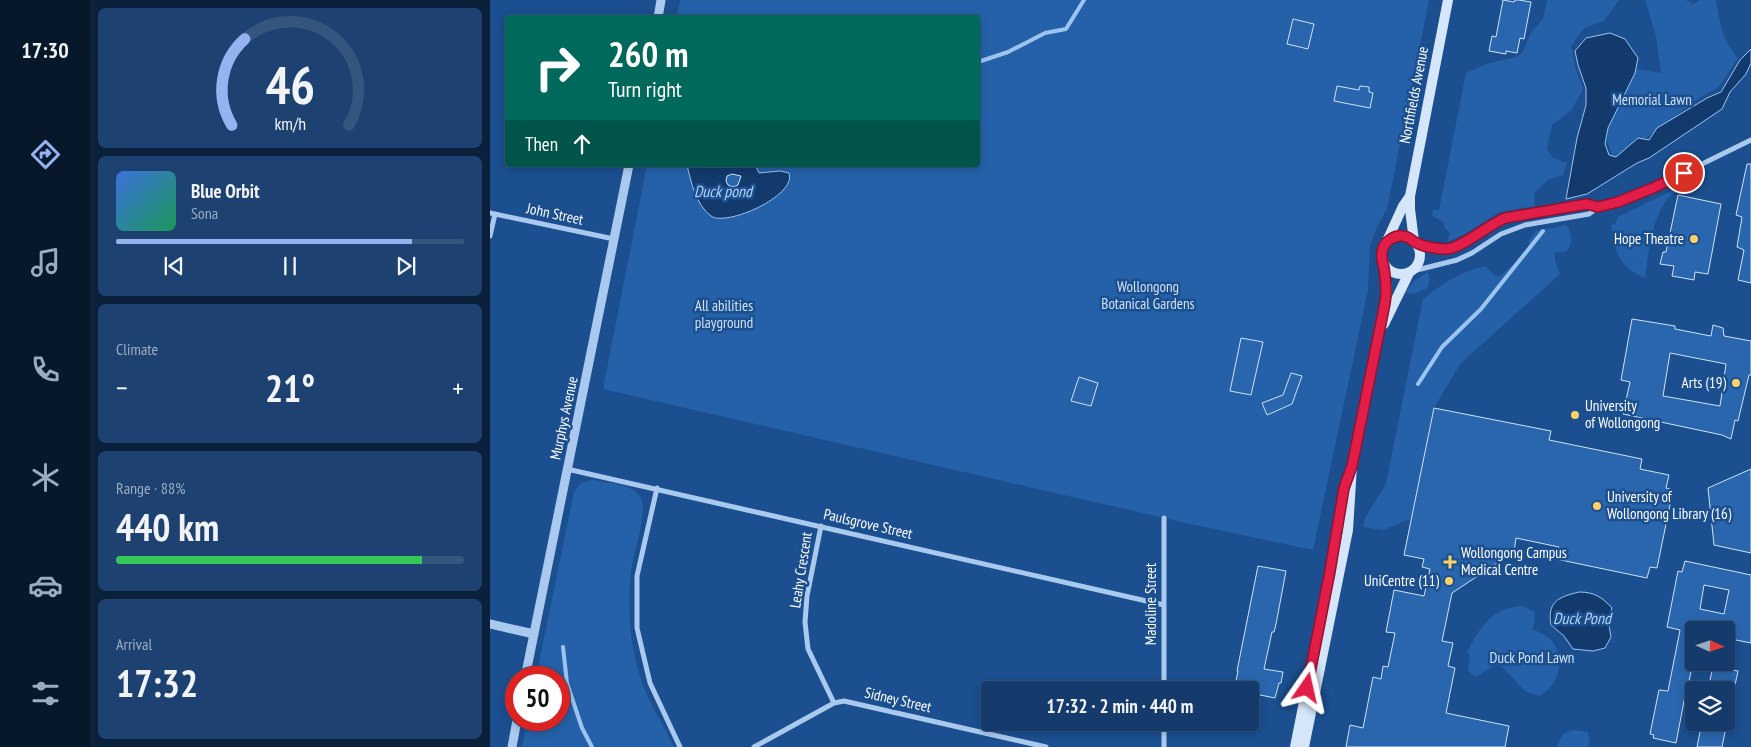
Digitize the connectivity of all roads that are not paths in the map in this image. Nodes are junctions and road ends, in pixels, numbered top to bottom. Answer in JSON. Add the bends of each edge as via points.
{"nodes":[{"id":1,"x":661,"y":0,"type":"edge"},
{"id":2,"x":1448,"y":0,"type":"edge"},
{"id":3,"x":658,"y":15,"type":"edge"},
{"id":4,"x":1751,"y":140,"type":"edge"},
{"id":5,"x":629,"y":167,"type":"edge"},
{"id":6,"x":1410,"y":196,"type":"junction"},
{"id":7,"x":1598,"y":207,"type":"junction"},
{"id":8,"x":492,"y":213,"type":"edge"},
{"id":9,"x":490,"y":236,"type":"edge"},
{"id":10,"x":614,"y":239,"type":"junction"},
{"id":11,"x":1388,"y":241,"type":"junction"},
{"id":12,"x":1415,"y":242,"type":"junction"},
{"id":13,"x":1384,"y":265,"type":"junction"},
{"id":14,"x":1411,"y":272,"type":"junction"},
{"id":15,"x":1377,"y":339,"type":"junction"},
{"id":16,"x":1352,"y":466,"type":"junction"},
{"id":17,"x":567,"y":469,"type":"junction"},
{"id":18,"x":657,"y":488,"type":"junction"},
{"id":19,"x":1164,"y":518,"type":"dead end"},
{"id":20,"x":821,"y":526,"type":"junction"},
{"id":21,"x":1164,"y":606,"type":"junction"},
{"id":22,"x":490,"y":624,"type":"edge"},
{"id":23,"x":534,"y":634,"type":"junction"},
{"id":24,"x":528,"y":666,"type":"edge"},
{"id":25,"x":1164,"y":681,"type":"edge"},
{"id":26,"x":834,"y":703,"type":"junction"},
{"id":27,"x":515,"y":731,"type":"edge"},
{"id":28,"x":1164,"y":731,"type":"edge"},
{"id":29,"x":512,"y":747,"type":"edge"},
{"id":30,"x":680,"y":747,"type":"edge"},
{"id":31,"x":754,"y":747,"type":"edge"},
{"id":32,"x":1046,"y":747,"type":"edge"},
{"id":33,"x":1164,"y":747,"type":"edge"},
{"id":34,"x":1295,"y":747,"type":"edge"},
{"id":35,"x":1304,"y":747,"type":"edge"}],
"edges":[{"from":1,"to":3,"type":"street"},
{"from":2,"to":6,"type":"main road","name":"Northfields Avenue"},
{"from":4,"to":7,"type":"street","via":[[1653,188]]},
{"from":5,"to":10,"type":"street","name":"Murphys Avenue"},
{"from":6,"to":11,"type":"main road","name":"Northfields Avenue"},
{"from":6,"to":12,"type":"main road","name":"Northfields Avenue"},
{"from":7,"to":12,"type":"street","via":[[1587,204],[1505,218],[1448,249]]},
{"from":7,"to":14,"type":"street","via":[[1589,214],[1525,224],[1457,260]]},
{"from":8,"to":9,"type":"street"},
{"from":8,"to":10,"type":"street","name":"John Street"},
{"from":10,"to":17,"type":"street","name":"Murphys Avenue"},
{"from":11,"to":12,"type":"main road","via":[[1406,236]]},
{"from":11,"to":13,"type":"main road","via":[[1382,250]]},
{"from":12,"to":14,"type":"main road","via":[[1420,258]]},
{"from":13,"to":14,"type":"main road","via":[[1395,274]]},
{"from":13,"to":15,"type":"main road","via":[[1387,291]]},
{"from":14,"to":15,"type":"main road"},
{"from":15,"to":16,"type":"main road"},
{"from":16,"to":34,"type":"main road","via":[[1344,488]]},
{"from":16,"to":35,"type":"main road","via":[[1348,530]]},
{"from":17,"to":18,"type":"street","name":"Paulsgrove Street"},
{"from":17,"to":23,"type":"street","name":"Murphys Avenue"},
{"from":18,"to":20,"type":"street","name":"Paulsgrove Street"},
{"from":18,"to":30,"type":"street","via":[[637,576],[637,628],[650,683]]},
{"from":19,"to":21,"type":"street","name":"Madoline Street"},
{"from":20,"to":21,"type":"street","name":"Paulsgrove Street"},
{"from":20,"to":26,"type":"street","name":"Leahy Crescent","via":[[806,596],[805,622],[808,649]]},
{"from":21,"to":25,"type":"street","name":"Madoline Street"},
{"from":22,"to":23,"type":"street"},
{"from":23,"to":24,"type":"street","name":"Murphys Avenue"},
{"from":26,"to":31,"type":"street"},
{"from":26,"to":32,"type":"street","name":"Sidney Street","via":[[844,701]]},
{"from":27,"to":29,"type":"street"},
{"from":28,"to":33,"type":"street"}]}
